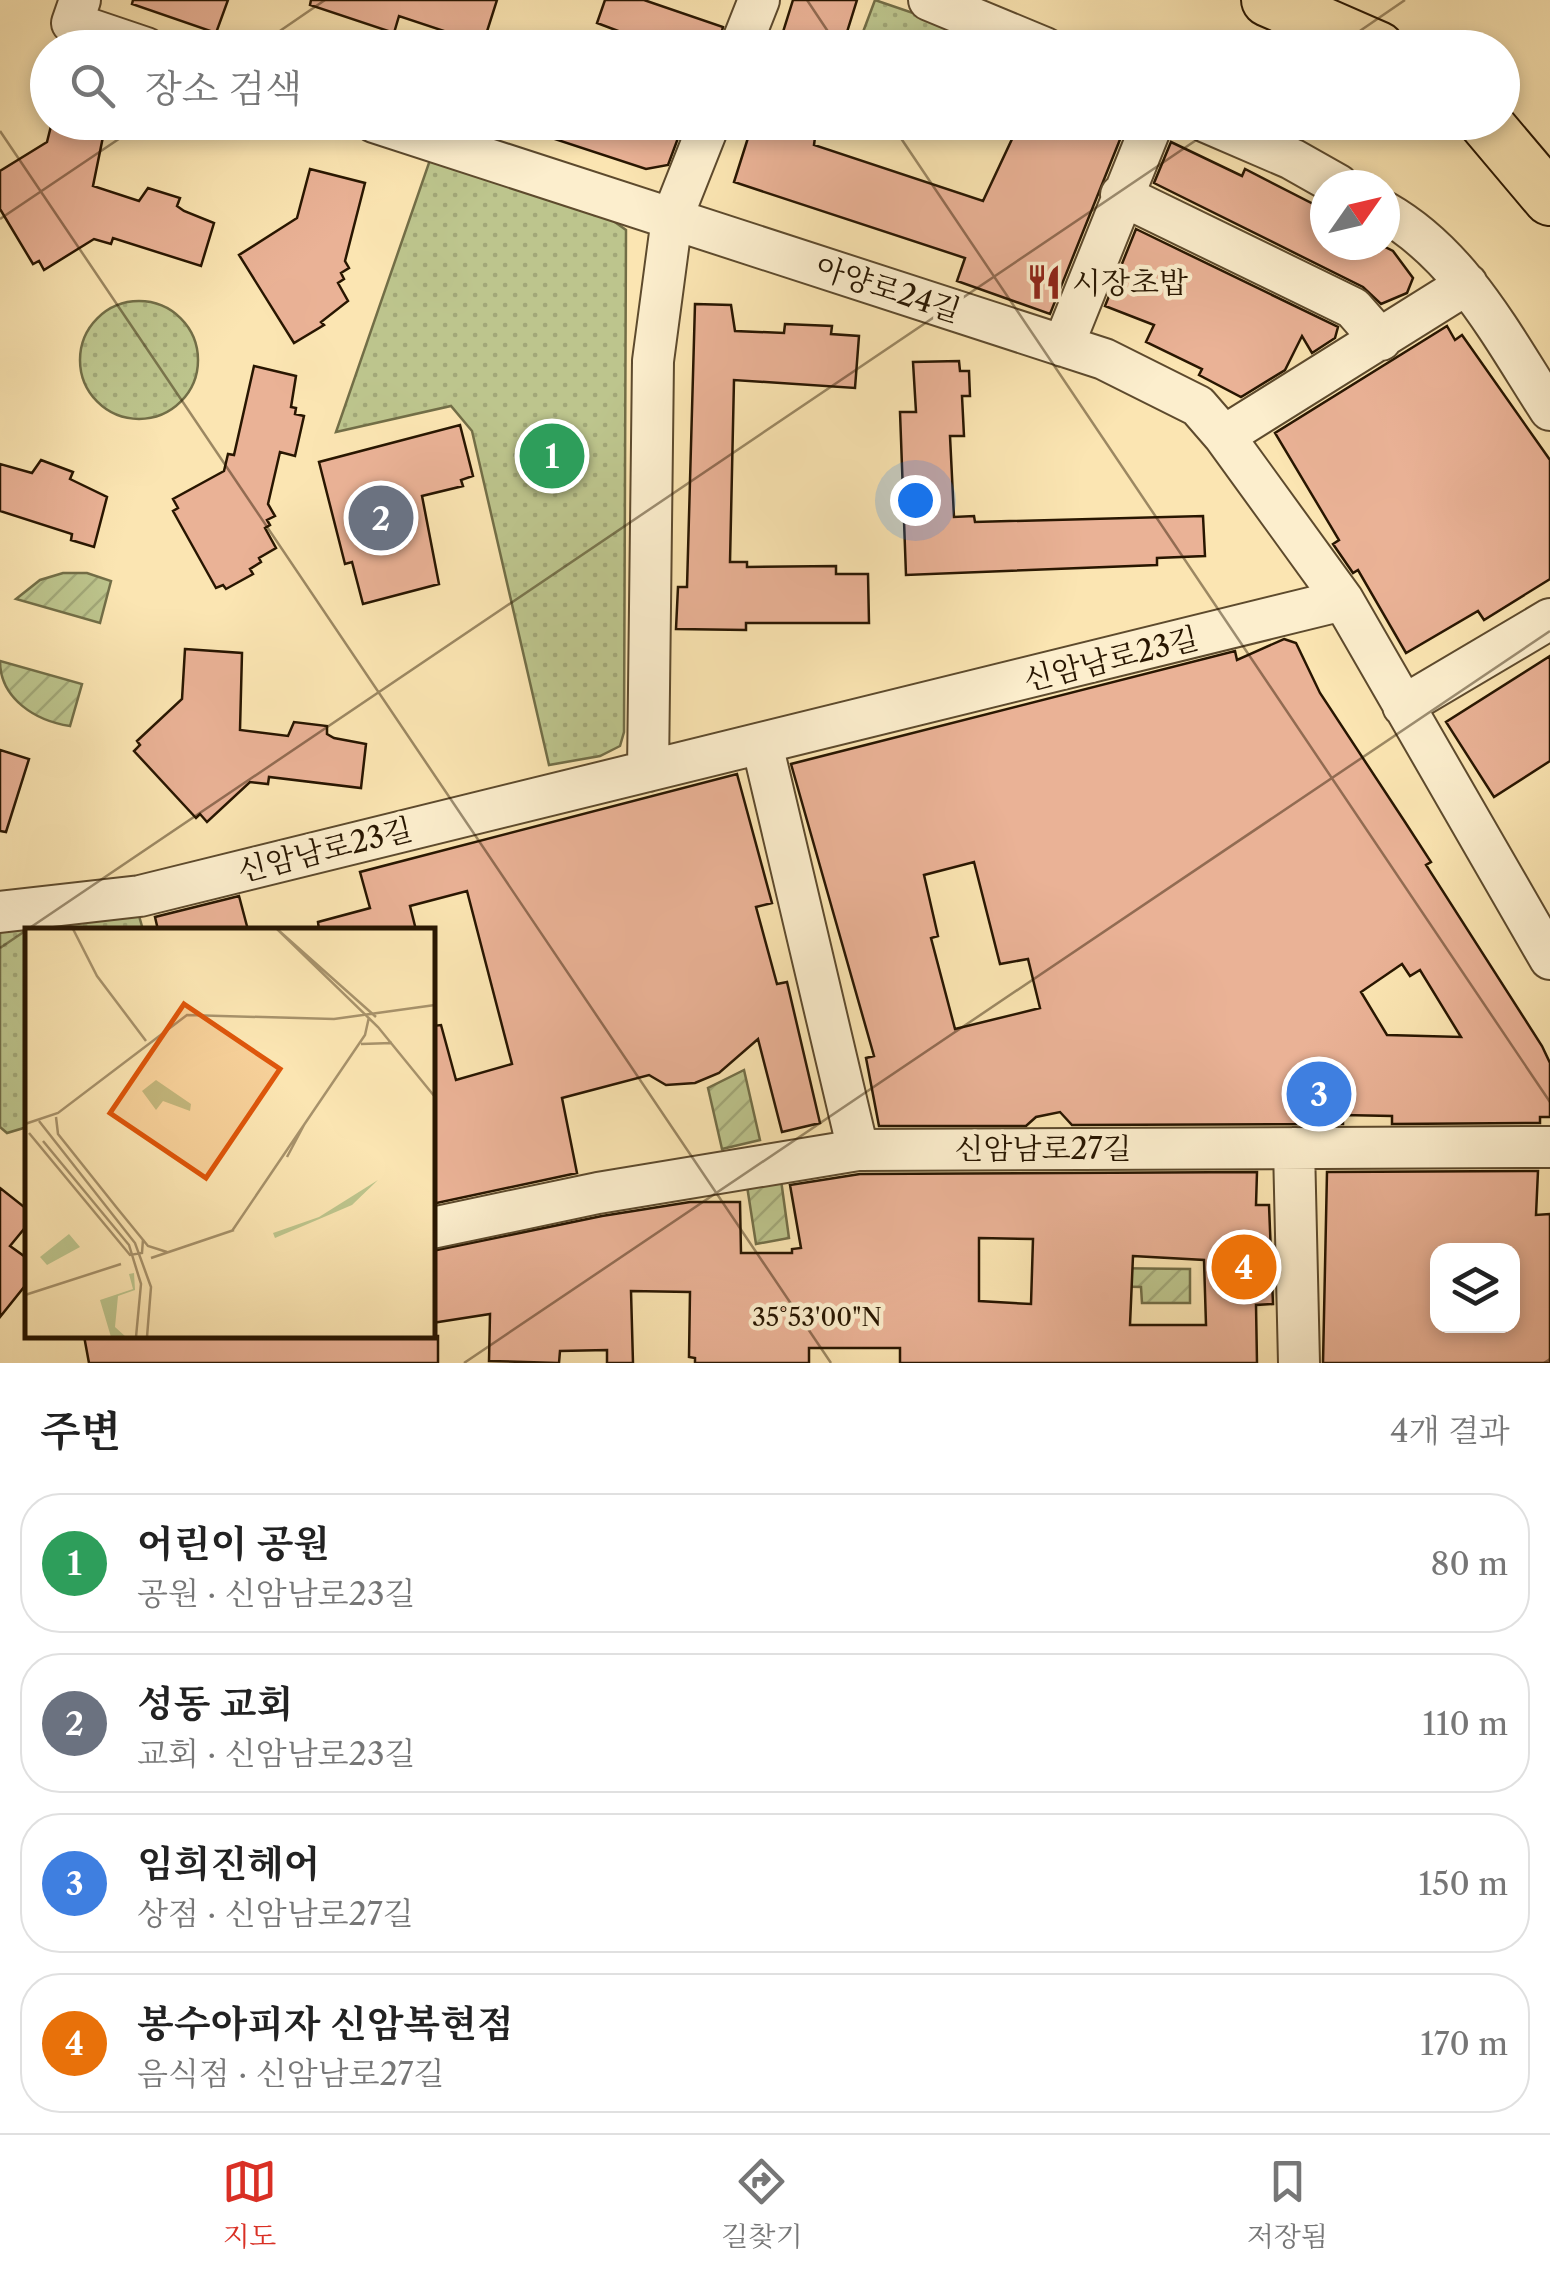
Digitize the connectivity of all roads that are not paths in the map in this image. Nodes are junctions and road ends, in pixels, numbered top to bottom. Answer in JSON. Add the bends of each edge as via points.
{"nodes":[{"id":1,"x":80,"y":0,"type":"edge"},
{"id":2,"x":759,"y":0,"type":"edge"},
{"id":3,"x":929,"y":0,"type":"edge"},
{"id":4,"x":1268,"y":0,"type":"edge"},
{"id":5,"x":93,"y":30,"type":"edge"},
{"id":6,"x":747,"y":30,"type":"edge"},
{"id":7,"x":1002,"y":30,"type":"edge"},
{"id":8,"x":1337,"y":30,"type":"edge"},
{"id":9,"x":430,"y":140,"type":"edge"},
{"id":10,"x":703,"y":140,"type":"edge"},
{"id":11,"x":1145,"y":140,"type":"edge"},
{"id":12,"x":1248,"y":140,"type":"edge"},
{"id":13,"x":1501,"y":140,"type":"edge"},
{"id":14,"x":1311,"y":170,"type":"edge"},
{"id":15,"x":1121,"y":195,"type":"junction"},
{"id":16,"x":1550,"y":199,"type":"edge"},
{"id":17,"x":672,"y":218,"type":"junction"},
{"id":18,"x":1400,"y":222,"type":"edge"},
{"id":19,"x":1467,"y":284,"type":"junction"},
{"id":20,"x":1380,"y":340,"type":"junction"},
{"id":21,"x":1063,"y":346,"type":"junction"},
{"id":22,"x":1550,"y":410,"type":"edge"},
{"id":23,"x":1224,"y":436,"type":"junction"},
{"id":24,"x":1343,"y":600,"type":"junction"},
{"id":25,"x":1550,"y":619,"type":"edge"},
{"id":26,"x":1404,"y":706,"type":"junction"},
{"id":27,"x":762,"y":744,"type":"junction"},
{"id":28,"x":648,"y":771,"type":"junction"},
{"id":29,"x":0,"y":912,"type":"edge"},
{"id":30,"x":145,"y":913,"type":"edge"},
{"id":31,"x":1550,"y":958,"type":"edge"},
{"id":32,"x":1550,"y":1147,"type":"edge"},
{"id":33,"x":1294,"y":1148,"type":"junction"},
{"id":34,"x":858,"y":1150,"type":"junction"},
{"id":35,"x":435,"y":1227,"type":"edge"},
{"id":36,"x":1299,"y":1363,"type":"edge"}],
"edges":[{"from":1,"to":5,"type":"street","via":[[72,23]]},
{"from":2,"to":6,"type":"street"},
{"from":3,"to":7,"type":"street"},
{"from":4,"to":8,"type":"main road"},
{"from":9,"to":17,"type":"street","name":"아양로24길"},
{"from":10,"to":17,"type":"street"},
{"from":11,"to":15,"type":"street"},
{"from":12,"to":14,"type":"street"},
{"from":13,"to":16,"type":"main road"},
{"from":15,"to":20,"type":"street","via":[[1353,308]]},
{"from":15,"to":21,"type":"street"},
{"from":17,"to":21,"type":"street","name":"아양로24길"},
{"from":17,"to":28,"type":"street","via":[[653,361]]},
{"from":18,"to":19,"type":"street","via":[[1438,249]]},
{"from":19,"to":20,"type":"street"},
{"from":19,"to":22,"type":"street"},
{"from":20,"to":23,"type":"street"},
{"from":21,"to":23,"type":"street","name":"아양로24길","via":[[1198,406]]},
{"from":23,"to":24,"type":"street"},
{"from":24,"to":26,"type":"street"},
{"from":24,"to":27,"type":"street","name":"신암남로23길"},
{"from":25,"to":26,"type":"street"},
{"from":26,"to":31,"type":"street"},
{"from":27,"to":28,"type":"street","name":"신암남로23길"},
{"from":27,"to":34,"type":"street"},
{"from":28,"to":30,"type":"street","name":"신암남로23길"},
{"from":29,"to":30,"type":"street","name":"신암남로23길"},
{"from":32,"to":33,"type":"street","name":"신암남로27길"},
{"from":33,"to":34,"type":"street","name":"신암남로27길"},
{"from":33,"to":36,"type":"street"},
{"from":34,"to":35,"type":"street","name":"신암남로27길"}]}
